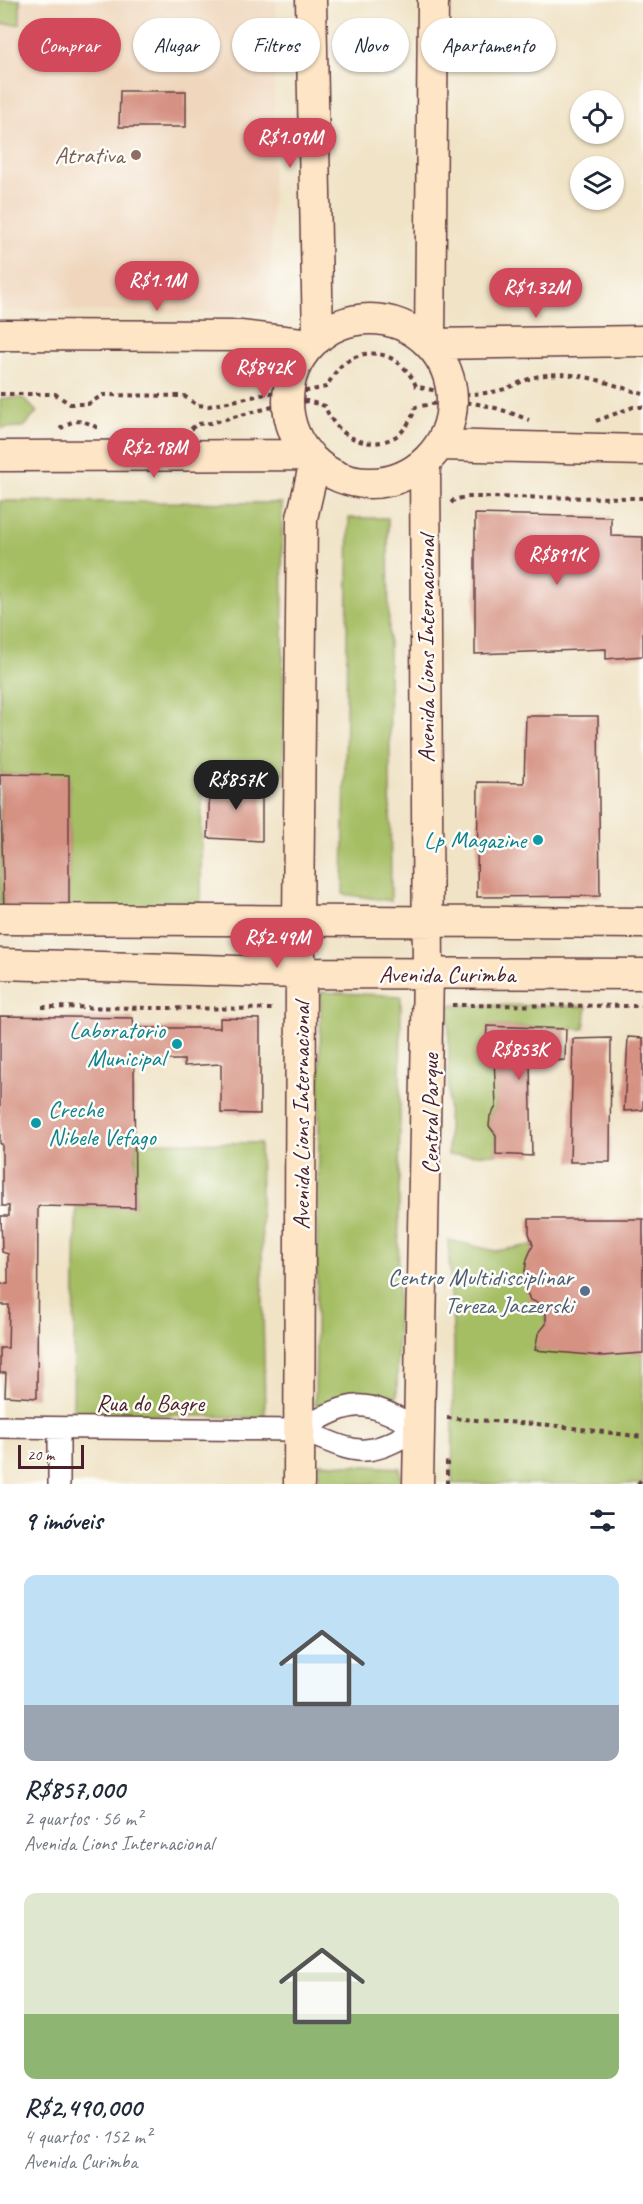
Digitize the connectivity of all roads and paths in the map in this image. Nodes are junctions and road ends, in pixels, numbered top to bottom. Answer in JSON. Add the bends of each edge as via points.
{"nodes":[{"id":1,"x":311,"y":0,"type":"edge"},
{"id":2,"x":433,"y":0,"type":"edge"},
{"id":3,"x":0,"y":335,"type":"edge"},
{"id":4,"x":314,"y":341,"type":"junction"},
{"id":5,"x":643,"y":341,"type":"edge"},
{"id":6,"x":430,"y":344,"type":"junction"},
{"id":7,"x":452,"y":391,"type":"junction"},
{"id":8,"x":0,"y":394,"type":"edge"},
{"id":9,"x":643,"y":394,"type":"edge"},
{"id":10,"x":288,"y":396,"type":"junction"},
{"id":11,"x":57,"y":432,"type":"dead end"},
{"id":12,"x":104,"y":432,"type":"dead end"},
{"id":13,"x":184,"y":434,"type":"dead end"},
{"id":14,"x":643,"y":450,"type":"edge"},
{"id":15,"x":433,"y":454,"type":"junction"},
{"id":16,"x":0,"y":456,"type":"edge"},
{"id":17,"x":312,"y":459,"type":"junction"},
{"id":18,"x":643,"y":498,"type":"edge"},
{"id":19,"x":449,"y":507,"type":"dead end"},
{"id":20,"x":0,"y":919,"type":"edge"},
{"id":21,"x":427,"y":920,"type":"junction"},
{"id":22,"x":298,"y":922,"type":"junction"},
{"id":23,"x":643,"y":923,"type":"edge"},
{"id":24,"x":0,"y":964,"type":"edge"},
{"id":25,"x":301,"y":973,"type":"junction"},
{"id":26,"x":643,"y":974,"type":"edge"},
{"id":27,"x":429,"y":975,"type":"junction"},
{"id":28,"x":449,"y":1005,"type":"dead end"},
{"id":29,"x":42,"y":1006,"type":"dead end"},
{"id":30,"x":643,"y":1006,"type":"edge"},
{"id":31,"x":284,"y":1009,"type":"dead end"},
{"id":32,"x":447,"y":1406,"type":"dead end"},
{"id":33,"x":447,"y":1418,"type":"junction"},
{"id":34,"x":0,"y":1427,"type":"edge"},
{"id":35,"x":59,"y":1428,"type":"junction"},
{"id":36,"x":432,"y":1429,"type":"junction"},
{"id":37,"x":300,"y":1430,"type":"junction"},
{"id":38,"x":643,"y":1437,"type":"edge"},
{"id":39,"x":447,"y":1451,"type":"dead end"},
{"id":40,"x":643,"y":1477,"type":"edge"},
{"id":41,"x":59,"y":1484,"type":"edge"},
{"id":42,"x":299,"y":1484,"type":"edge"},
{"id":43,"x":418,"y":1484,"type":"edge"},
{"id":44,"x":447,"y":1484,"type":"edge"},
{"id":45,"x":638,"y":1484,"type":"edge"}],
"edges":[{"from":1,"to":4,"type":"street"},
{"from":2,"to":6,"type":"street"},
{"from":3,"to":4,"type":"street","via":[[240,336]]},
{"from":4,"to":6,"type":"street","via":[[337,326],[359,320],[382,320],[404,326]]},
{"from":4,"to":10,"type":"street","via":[[293,373]]},
{"from":5,"to":6,"type":"street"},
{"from":6,"to":7,"type":"street","via":[[445,366]]},
{"from":7,"to":9,"type":"path","via":[[498,391],[538,376],[569,374],[600,379]]},
{"from":7,"to":10,"type":"path","via":[[438,393],[416,386],[403,365],[368,354],[346,362],[326,387]]},
{"from":7,"to":15,"type":"street","via":[[449,424]]},
{"from":8,"to":10,"type":"path","via":[[55,394],[70,404],[88,404],[103,395],[184,396],[197,405],[209,406]]},
{"from":10,"to":13,"type":"path","via":[[197,424]]},
{"from":10,"to":17,"type":"street","via":[[291,422]]},
{"from":11,"to":12,"type":"path","via":[[70,421],[88,422]]},
{"from":14,"to":15,"type":"street"},
{"from":15,"to":17,"type":"street","via":[[409,474],[370,483],[341,477]]},
{"from":15,"to":21,"type":"street","name":"Avenida Lions Internacional"},
{"from":16,"to":17,"type":"street"},
{"from":17,"to":22,"type":"street","name":"Avenida Lions Internacional","via":[[302,518]]},
{"from":18,"to":19,"type":"path","via":[[465,497],[454,500]]},
{"from":20,"to":22,"type":"street"},
{"from":21,"to":22,"type":"street"},
{"from":21,"to":23,"type":"street"},
{"from":21,"to":27,"type":"street","name":"Avenida Lions Internacional"},
{"from":22,"to":25,"type":"street","name":"Avenida Lions Internacional"},
{"from":24,"to":25,"type":"street","name":"Avenida Curimba"},
{"from":25,"to":27,"type":"street","name":"Avenida Curimba"},
{"from":25,"to":37,"type":"street","name":"Avenida Lions Internacional"},
{"from":26,"to":27,"type":"street","name":"Avenida Curimba"},
{"from":27,"to":36,"type":"street","name":"Avenida Lions Internacional"},
{"from":28,"to":30,"type":"path"},
{"from":29,"to":31,"type":"path"},
{"from":32,"to":33,"type":"path"},
{"from":33,"to":36,"type":"path"},
{"from":33,"to":38,"type":"path"},
{"from":34,"to":35,"type":"street","name":"Rua do Bagre"},
{"from":35,"to":37,"type":"street","name":"Rua do Bagre"},
{"from":35,"to":41,"type":"street"},
{"from":36,"to":37,"type":"street","name":"Rua do Bagre","via":[[368,1451],[345,1449]]},
{"from":36,"to":37,"type":"street","via":[[362,1405],[334,1410]]},
{"from":36,"to":43,"type":"street","name":"Avenida Lions Internacional"},
{"from":37,"to":42,"type":"street","name":"Avenida Lions Internacional"},
{"from":39,"to":44,"type":"path"},
{"from":40,"to":45,"type":"path"}]}
